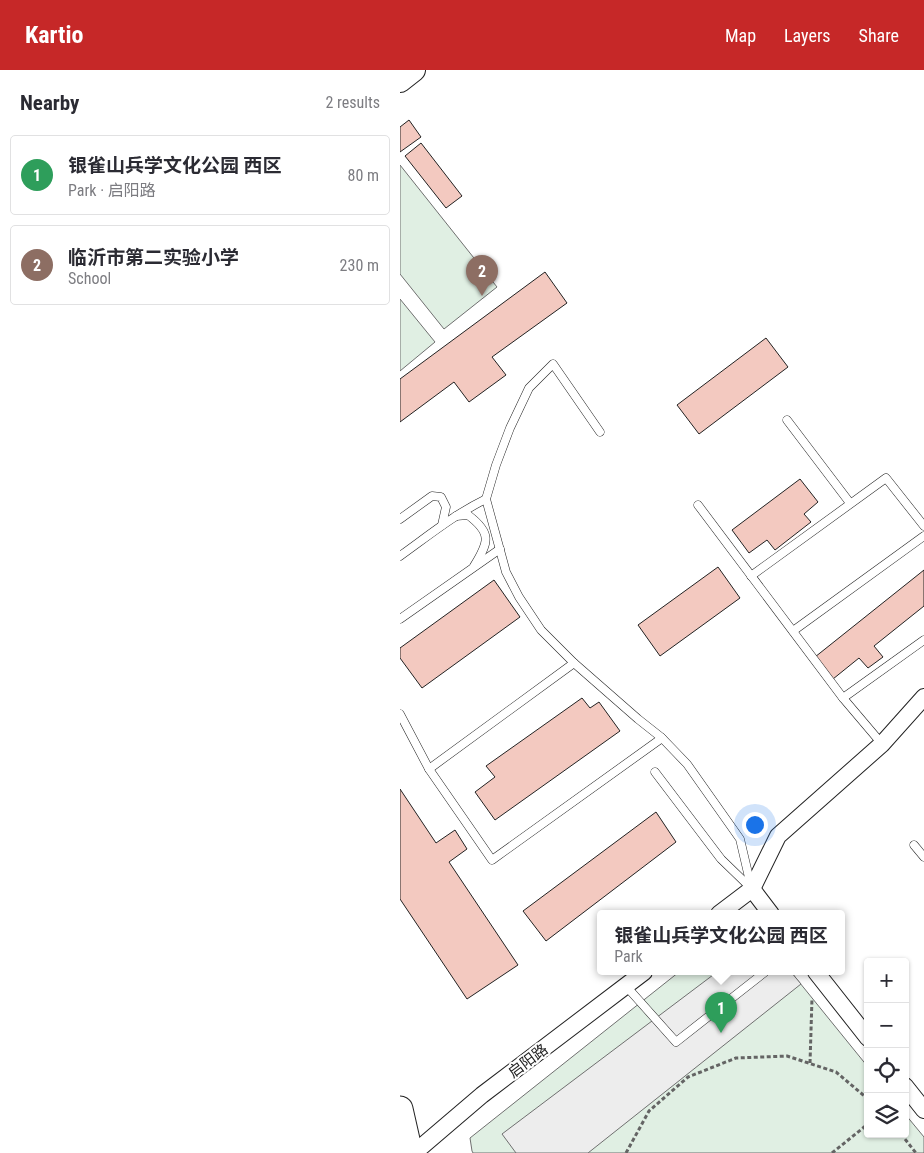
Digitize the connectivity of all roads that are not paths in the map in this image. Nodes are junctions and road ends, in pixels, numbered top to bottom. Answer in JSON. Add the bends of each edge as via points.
{"nodes":[{"id":1,"x":414,"y":70,"type":"edge"},
{"id":2,"x":400,"y":81,"type":"edge"},
{"id":3,"x":787,"y":420,"type":"dead end"},
{"id":4,"x":600,"y":432,"type":"dead end"},
{"id":5,"x":486,"y":498,"type":"junction"},
{"id":6,"x":850,"y":504,"type":"junction"},
{"id":7,"x":698,"y":505,"type":"dead end"},
{"id":8,"x":454,"y":517,"type":"junction"},
{"id":9,"x":400,"y":519,"type":"edge"},
{"id":10,"x":442,"y":525,"type":"junction"},
{"id":11,"x":924,"y":526,"type":"edge"},
{"id":12,"x":924,"y":536,"type":"edge"},
{"id":13,"x":500,"y":549,"type":"junction"},
{"id":14,"x":400,"y":556,"type":"edge"},
{"id":15,"x":473,"y":569,"type":"junction"},
{"id":16,"x":751,"y":576,"type":"junction"},
{"id":17,"x":400,"y":619,"type":"edge"},
{"id":18,"x":793,"y":631,"type":"junction"},
{"id":19,"x":924,"y":640,"type":"edge"},
{"id":20,"x":574,"y":664,"type":"junction"},
{"id":21,"x":924,"y":696,"type":"edge"},
{"id":22,"x":843,"y":698,"type":"junction"},
{"id":23,"x":400,"y":714,"type":"edge"},
{"id":24,"x":662,"y":738,"type":"junction"},
{"id":25,"x":882,"y":744,"type":"junction"},
{"id":26,"x":429,"y":769,"type":"junction"},
{"id":27,"x":655,"y":772,"type":"dead end"},
{"id":28,"x":914,"y":845,"type":"dead end"},
{"id":29,"x":924,"y":857,"type":"edge"},
{"id":30,"x":752,"y":889,"type":"junction"},
{"id":31,"x":724,"y":910,"type":"edge"},
{"id":32,"x":768,"y":910,"type":"edge"},
{"id":33,"x":640,"y":975,"type":"edge"},
{"id":34,"x":761,"y":975,"type":"edge"},
{"id":35,"x":818,"y":975,"type":"edge"},
{"id":36,"x":626,"y":986,"type":"junction"},
{"id":37,"x":864,"y":1033,"type":"edge"},
{"id":38,"x":909,"y":1091,"type":"edge"},
{"id":39,"x":400,"y":1108,"type":"edge"},
{"id":40,"x":924,"y":1110,"type":"edge"},
{"id":41,"x":400,"y":1140,"type":"edge"},
{"id":42,"x":400,"y":1148,"type":"edge"},
{"id":43,"x":408,"y":1153,"type":"edge"},
{"id":44,"x":414,"y":1153,"type":"edge"}],
"edges":[{"from":1,"to":2,"type":"main road"},
{"from":3,"to":6,"type":"lane"},
{"from":4,"to":5,"type":"lane","via":[[553,364],[529,388],[510,428]]},
{"from":5,"to":8,"type":"lane"},
{"from":5,"to":13,"type":"lane"},
{"from":6,"to":11,"type":"lane","via":[[886,478]]},
{"from":6,"to":16,"type":"lane"},
{"from":7,"to":16,"type":"lane"},
{"from":8,"to":10,"type":"lane"},
{"from":8,"to":15,"type":"lane","via":[[468,515],[480,523],[486,535],[484,549]]},
{"from":9,"to":10,"type":"lane","via":[[432,496],[441,497],[446,507]]},
{"from":10,"to":14,"type":"lane"},
{"from":12,"to":18,"type":"lane"},
{"from":13,"to":15,"type":"lane"},
{"from":13,"to":20,"type":"lane","via":[[506,572],[541,630]]},
{"from":15,"to":17,"type":"lane"},
{"from":16,"to":18,"type":"lane"},
{"from":18,"to":22,"type":"lane"},
{"from":19,"to":22,"type":"lane"},
{"from":20,"to":24,"type":"lane"},
{"from":20,"to":26,"type":"lane"},
{"from":21,"to":25,"type":"street"},
{"from":22,"to":25,"type":"lane"},
{"from":23,"to":26,"type":"lane"},
{"from":24,"to":26,"type":"lane","via":[[492,860]]},
{"from":24,"to":30,"type":"lane","via":[[687,764],[740,839]]},
{"from":25,"to":30,"type":"street","via":[[778,836]]},
{"from":27,"to":30,"type":"lane","via":[[720,859]]},
{"from":28,"to":29,"type":"lane"},
{"from":30,"to":31,"type":"street"},
{"from":30,"to":32,"type":"street"},
{"from":33,"to":36,"type":"street","name":"启阳路"},
{"from":34,"to":36,"type":"lane","via":[[676,1042]]},
{"from":35,"to":37,"type":"street"},
{"from":36,"to":44,"type":"street","name":"启阳路","via":[[482,1095]]},
{"from":38,"to":40,"type":"street"},
{"from":39,"to":43,"type":"main road"},
{"from":41,"to":43,"type":"lane"},
{"from":42,"to":43,"type":"main road"}]}
